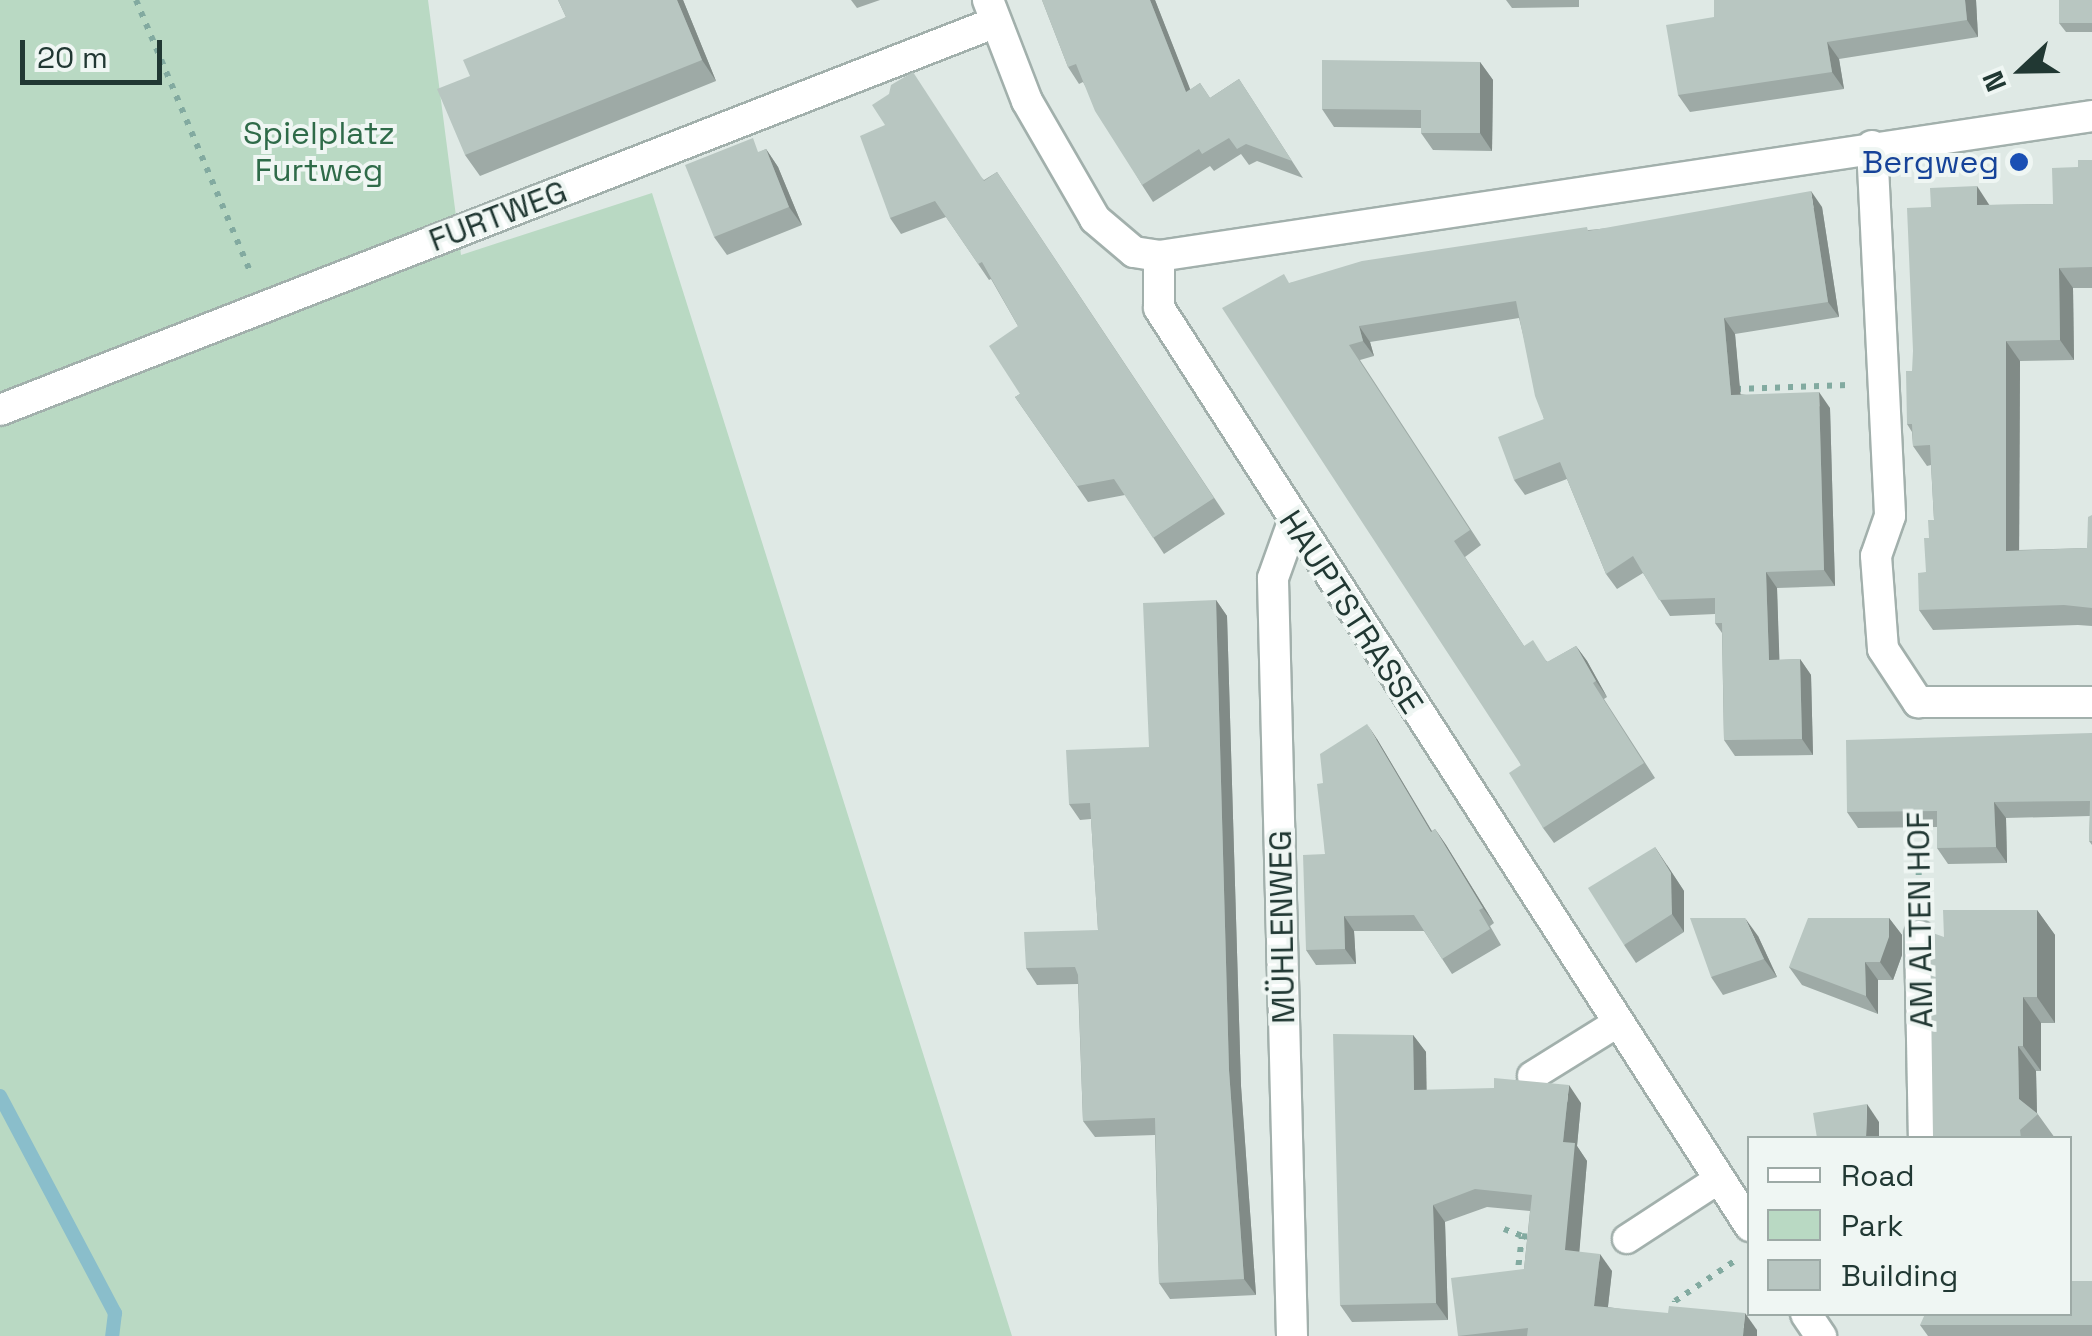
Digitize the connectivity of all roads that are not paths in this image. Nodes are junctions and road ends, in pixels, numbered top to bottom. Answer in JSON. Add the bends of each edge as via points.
{"nodes":[{"id":1,"x":992,"y":11,"type":"edge"},
{"id":2,"x":2092,"y":116,"type":"edge"},
{"id":3,"x":1872,"y":146,"type":"junction"},
{"id":4,"x":1159,"y":256,"type":"junction"},
{"id":5,"x":0,"y":410,"type":"edge"},
{"id":6,"x":1293,"y":522,"type":"junction"},
{"id":7,"x":2092,"y":702,"type":"edge"},
{"id":8,"x":1919,"y":935,"type":"road end"},
{"id":9,"x":1618,"y":1023,"type":"junction"},
{"id":10,"x":1532,"y":1076,"type":"dead end"},
{"id":11,"x":1923,"y":1136,"type":"edge"},
{"id":12,"x":1718,"y":1179,"type":"junction"},
{"id":13,"x":1747,"y":1222,"type":"edge"},
{"id":14,"x":1627,"y":1239,"type":"dead end"},
{"id":15,"x":1292,"y":1336,"type":"edge"}],
"edges":[{"from":1,"to":4,"type":"street","via":[[1028,100],[1095,219],[1134,252]]},
{"from":1,"to":5,"type":"street","name":"FURTWEG"},
{"from":2,"to":3,"type":"street"},
{"from":3,"to":4,"type":"street"},
{"from":3,"to":7,"type":"street","via":[[1890,516],[1876,556],[1883,648],[1918,702]]},
{"from":4,"to":6,"type":"street","name":"HAUPTSTRASSE","via":[[1160,308]]},
{"from":6,"to":9,"type":"street","name":"HAUPTSTRASSE"},
{"from":6,"to":15,"type":"street","name":"MÜHLENWEG","via":[[1273,578]]},
{"from":8,"to":11,"type":"lane","name":"AM ALTEN HOF"},
{"from":9,"to":10,"type":"lane"},
{"from":9,"to":12,"type":"street","name":"HAUPTSTRASSE"},
{"from":12,"to":13,"type":"street","name":"HAUPTSTRASSE"},
{"from":12,"to":14,"type":"lane"}]}
